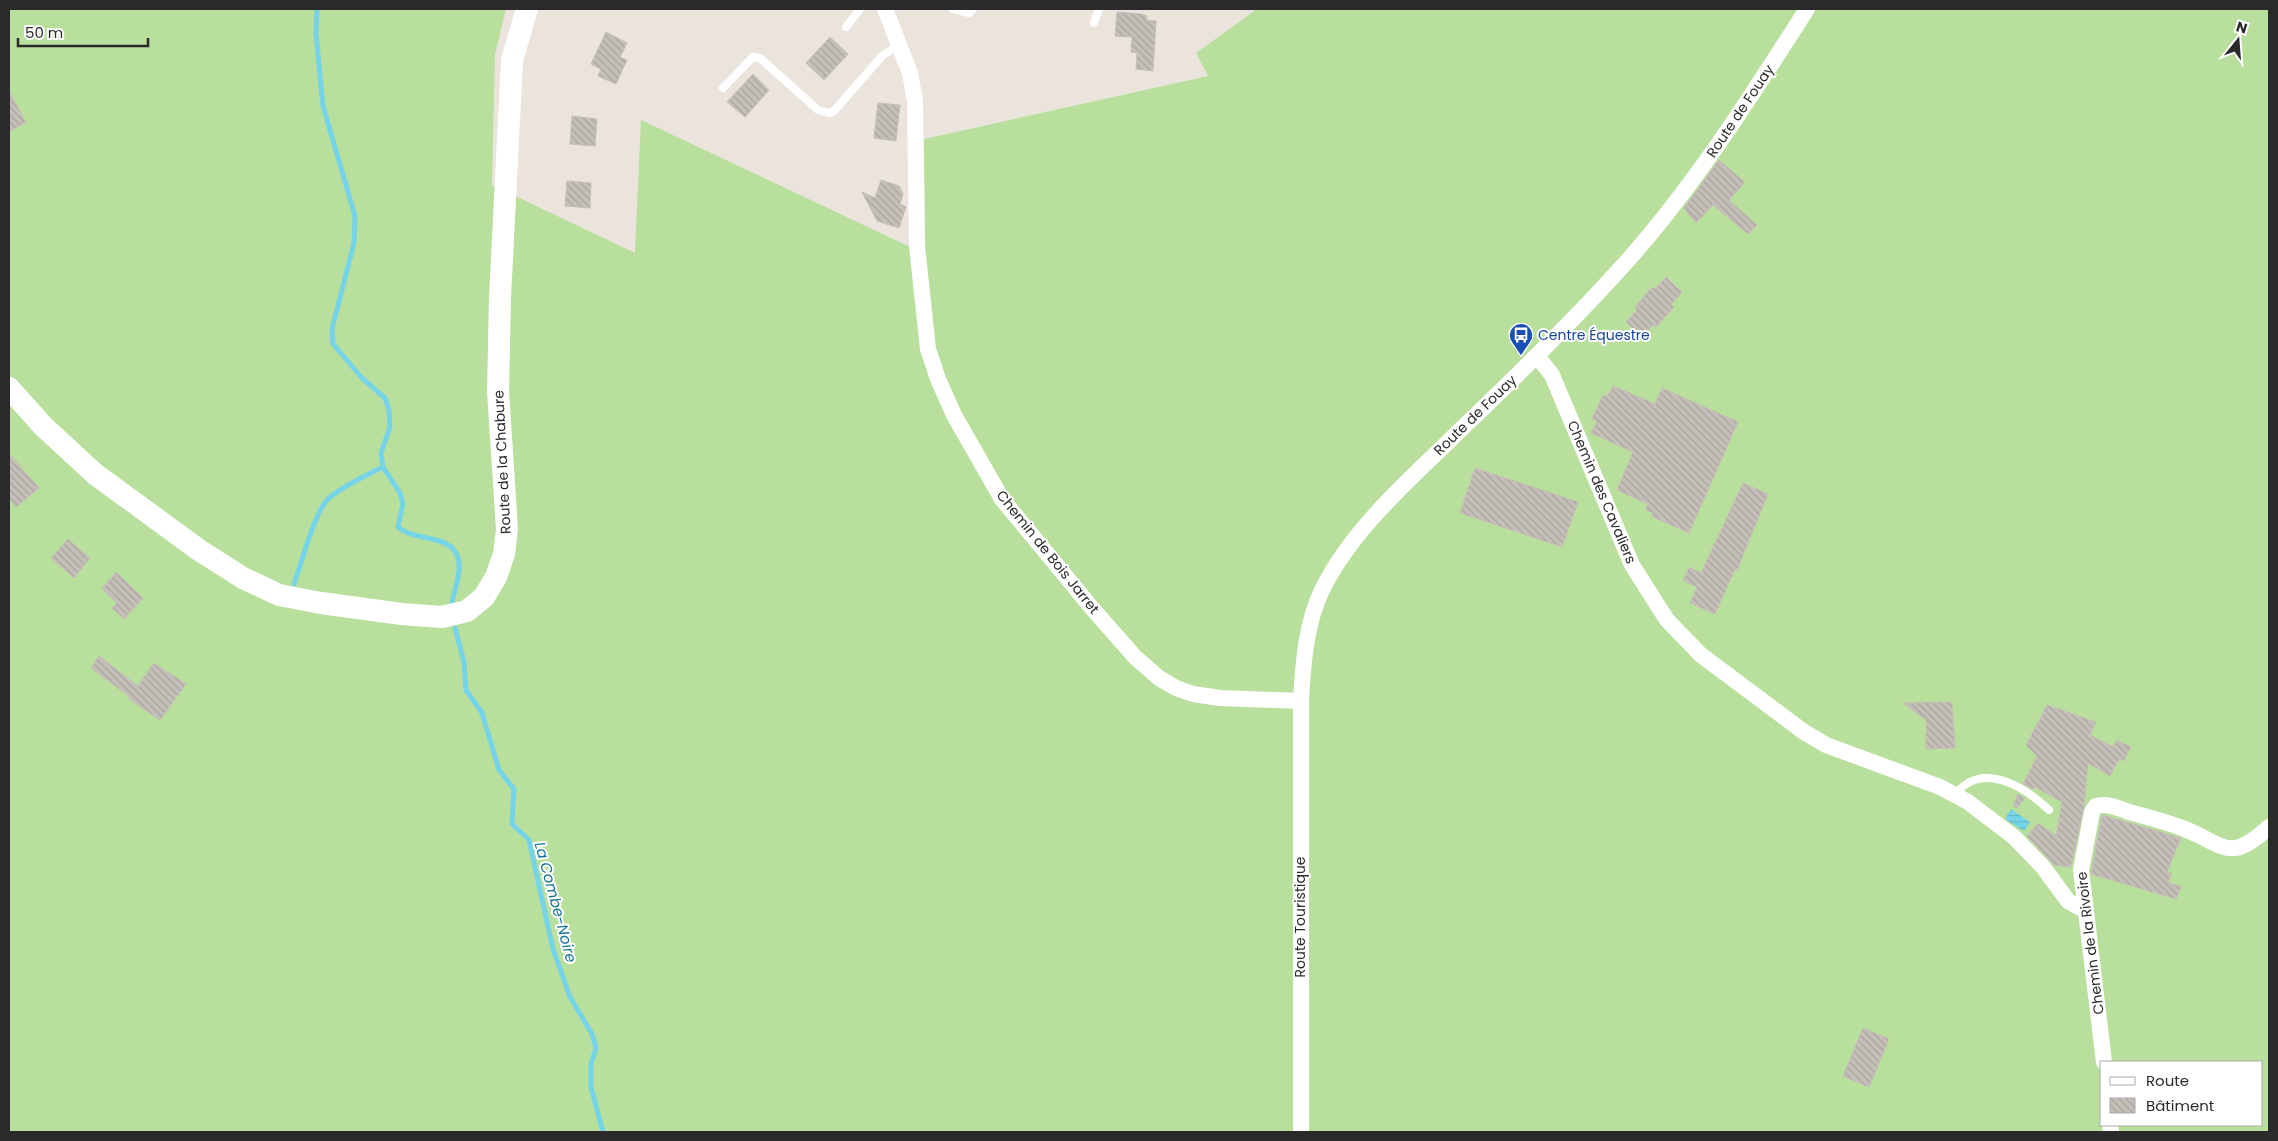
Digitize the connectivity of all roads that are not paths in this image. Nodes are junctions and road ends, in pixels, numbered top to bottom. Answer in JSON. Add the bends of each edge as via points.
{"nodes":[{"id":1,"x":527,"y":9,"type":"edge"},
{"id":2,"x":860,"y":9,"type":"edge"},
{"id":3,"x":885,"y":9,"type":"edge"},
{"id":4,"x":953,"y":9,"type":"edge"},
{"id":5,"x":1099,"y":9,"type":"edge"},
{"id":6,"x":1807,"y":9,"type":"edge"},
{"id":7,"x":972,"y":10,"type":"edge"},
{"id":8,"x":1094,"y":23,"type":"dead end"},
{"id":9,"x":846,"y":27,"type":"dead end"},
{"id":10,"x":899,"y":45,"type":"junction"},
{"id":11,"x":723,"y":88,"type":"dead end"},
{"id":12,"x":1537,"y":356,"type":"junction"},
{"id":13,"x":9,"y":388,"type":"edge"},
{"id":14,"x":1300,"y":701,"type":"junction"},
{"id":15,"x":1955,"y":795,"type":"junction"},
{"id":16,"x":2049,"y":810,"type":"dead end"},
{"id":17,"x":2269,"y":827,"type":"edge"},
{"id":18,"x":2084,"y":910,"type":"junction"},
{"id":19,"x":2104,"y":1061,"type":"edge"},
{"id":20,"x":1301,"y":1132,"type":"edge"}],
"edges":[{"from":1,"to":13,"type":"main road","name":"Route de la Chabure","via":[[512,60],[500,298],[498,391],[507,529],[504,554],[496,577],[484,597],[467,611],[442,617],[322,603],[279,594],[243,578],[95,474],[43,426]]},
{"from":2,"to":9,"type":"lane"},
{"from":3,"to":10,"type":"street","name":"Chemin de Bois Jarret"},
{"from":4,"to":7,"type":"lane","via":[[962,13]]},
{"from":5,"to":8,"type":"lane"},
{"from":6,"to":12,"type":"street","name":"Route de Fouay","via":[[1735,121],[1670,211]]},
{"from":10,"to":11,"type":"lane","via":[[882,56],[829,113],[818,110],[760,58],[753,57],[747,61]]},
{"from":10,"to":14,"type":"street","name":"Chemin de Bois Jarret","via":[[910,73],[915,101],[917,246],[928,349],[954,415],[1002,499],[1091,607],[1135,657],[1159,678],[1193,694]]},
{"from":12,"to":14,"type":"street","name":"Route de Fouay","via":[[1412,478],[1350,545],[1336,565],[1312,616]]},
{"from":12,"to":15,"type":"street","name":"Chemin des Cavaliers","via":[[1552,375],[1632,565],[1667,620],[1701,655],[1804,732],[1826,745]]},
{"from":14,"to":20,"type":"street","name":"Route Touristique"},
{"from":15,"to":16,"type":"lane","via":[[1977,781],[2003,780],[2031,793]]},
{"from":15,"to":18,"type":"street","name":"Chemin des Cavaliers","via":[[2014,838],[2044,867],[2068,901]]},
{"from":17,"to":18,"type":"street","name":"Chemin de la Rivoire","via":[[2253,842],[2240,848],[2229,848],[2214,845],[2185,829],[2109,805],[2096,806],[2081,859]]},
{"from":18,"to":19,"type":"street","name":"Chemin de la Rivoire"}]}
